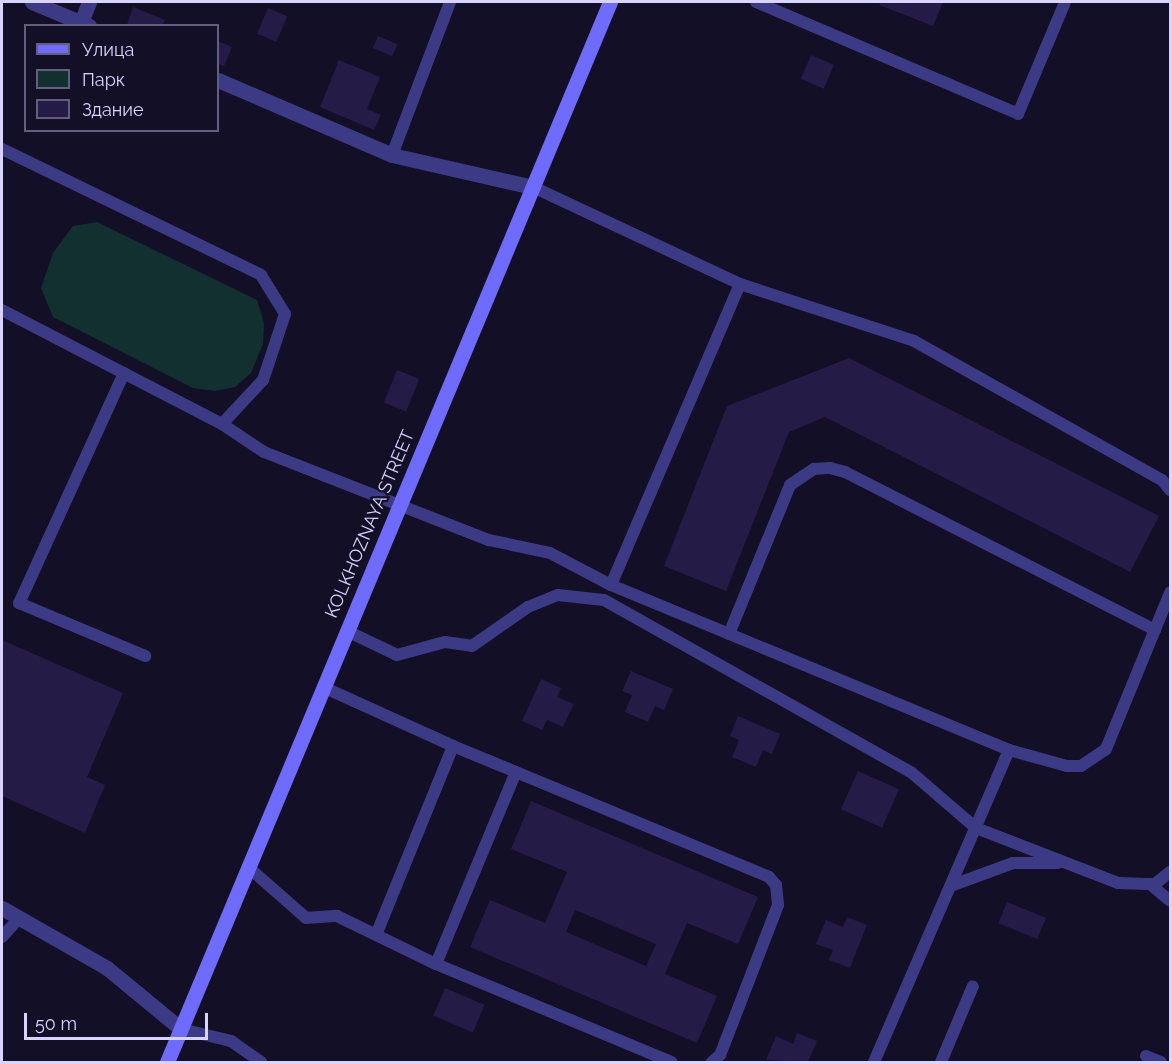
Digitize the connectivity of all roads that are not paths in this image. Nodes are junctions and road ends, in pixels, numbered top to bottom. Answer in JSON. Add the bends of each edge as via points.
{"nodes":[{"id":1,"x":32,"y":2,"type":"edge"},
{"id":2,"x":89,"y":2,"type":"edge"},
{"id":3,"x":450,"y":2,"type":"edge"},
{"id":4,"x":610,"y":2,"type":"edge"},
{"id":5,"x":760,"y":2,"type":"edge"},
{"id":6,"x":1065,"y":2,"type":"edge"},
{"id":7,"x":85,"y":24,"type":"edge"},
{"id":8,"x":219,"y":81,"type":"edge"},
{"id":9,"x":2,"y":149,"type":"edge"},
{"id":10,"x":392,"y":155,"type":"junction"},
{"id":11,"x":533,"y":187,"type":"junction"},
{"id":12,"x":740,"y":284,"type":"junction"},
{"id":13,"x":2,"y":310,"type":"edge"},
{"id":14,"x":124,"y":374,"type":"junction"},
{"id":15,"x":222,"y":424,"type":"junction"},
{"id":16,"x":1170,"y":490,"type":"edge"},
{"id":17,"x":398,"y":507,"type":"junction"},
{"id":18,"x":611,"y":585,"type":"junction"},
{"id":19,"x":1170,"y":593,"type":"edge"},
{"id":20,"x":1155,"y":630,"type":"junction"},
{"id":21,"x":347,"y":631,"type":"junction"},
{"id":22,"x":729,"y":634,"type":"junction"},
{"id":23,"x":145,"y":656,"type":"dead end"},
{"id":24,"x":323,"y":687,"type":"junction"},
{"id":25,"x":453,"y":746,"type":"junction"},
{"id":26,"x":1009,"y":750,"type":"junction"},
{"id":27,"x":516,"y":772,"type":"junction"},
{"id":28,"x":976,"y":828,"type":"junction"},
{"id":29,"x":1066,"y":863,"type":"junction"},
{"id":30,"x":249,"y":867,"type":"junction"},
{"id":31,"x":1170,"y":872,"type":"edge"},
{"id":32,"x":1150,"y":884,"type":"junction"},
{"id":33,"x":953,"y":885,"type":"junction"},
{"id":34,"x":1170,"y":901,"type":"edge"},
{"id":35,"x":2,"y":908,"type":"edge"},
{"id":36,"x":19,"y":918,"type":"junction"},
{"id":37,"x":376,"y":935,"type":"junction"},
{"id":38,"x":2,"y":937,"type":"edge"},
{"id":39,"x":436,"y":963,"type":"junction"},
{"id":40,"x":973,"y":986,"type":"dead end"},
{"id":41,"x":181,"y":1029,"type":"junction"},
{"id":42,"x":1146,"y":1056,"type":"dead end"},
{"id":43,"x":167,"y":1062,"type":"edge"},
{"id":44,"x":261,"y":1062,"type":"edge"},
{"id":45,"x":670,"y":1062,"type":"edge"},
{"id":46,"x":712,"y":1062,"type":"edge"},
{"id":47,"x":874,"y":1062,"type":"edge"},
{"id":48,"x":941,"y":1062,"type":"edge"},
{"id":49,"x":1161,"y":1062,"type":"edge"}],
"edges":[{"from":1,"to":7,"type":"street"},
{"from":2,"to":7,"type":"street"},
{"from":3,"to":10,"type":"lane"},
{"from":4,"to":11,"type":"main road","name":"KOLKHOZNAYA STREET"},
{"from":5,"to":6,"type":"lane","via":[[1018,114]]},
{"from":8,"to":10,"type":"street"},
{"from":9,"to":15,"type":"lane","via":[[261,275],[285,314],[263,380]]},
{"from":10,"to":11,"type":"street"},
{"from":11,"to":12,"type":"lane"},
{"from":11,"to":17,"type":"main road","name":"KOLKHOZNAYA STREET"},
{"from":12,"to":16,"type":"lane","via":[[914,341],[1162,480]]},
{"from":12,"to":18,"type":"lane"},
{"from":13,"to":14,"type":"lane"},
{"from":14,"to":15,"type":"lane"},
{"from":14,"to":23,"type":"lane","via":[[20,603]]},
{"from":15,"to":17,"type":"lane","via":[[264,452]]},
{"from":17,"to":18,"type":"lane","via":[[489,540],[550,553]]},
{"from":17,"to":21,"type":"main road","name":"KOLKHOZNAYA STREET"},
{"from":18,"to":22,"type":"lane"},
{"from":19,"to":20,"type":"lane"},
{"from":20,"to":22,"type":"lane","via":[[845,472],[830,468],[814,469],[790,485]]},
{"from":20,"to":26,"type":"lane","via":[[1106,749],[1095,760],[1082,766],[1067,766]]},
{"from":21,"to":24,"type":"main road","name":"KOLKHOZNAYA STREET"},
{"from":21,"to":28,"type":"lane","via":[[397,655],[445,642],[472,646],[528,606],[558,595],[604,600],[912,773]]},
{"from":22,"to":26,"type":"lane"},
{"from":24,"to":25,"type":"lane"},
{"from":24,"to":30,"type":"main road","name":"KOLKHOZNAYA STREET"},
{"from":25,"to":27,"type":"lane"},
{"from":25,"to":37,"type":"lane"},
{"from":26,"to":28,"type":"lane"},
{"from":27,"to":39,"type":"lane"},
{"from":27,"to":46,"type":"lane","via":[[769,877],[776,885],[778,904],[720,1055]]},
{"from":28,"to":29,"type":"lane"},
{"from":28,"to":33,"type":"lane"},
{"from":29,"to":32,"type":"lane","via":[[1118,883]]},
{"from":29,"to":33,"type":"lane","via":[[1013,862]]},
{"from":30,"to":37,"type":"lane","via":[[306,918],[337,916]]},
{"from":30,"to":41,"type":"main road","name":"KOLKHOZNAYA STREET"},
{"from":31,"to":32,"type":"lane"},
{"from":32,"to":34,"type":"lane"},
{"from":33,"to":47,"type":"lane"},
{"from":35,"to":36,"type":"street"},
{"from":36,"to":38,"type":"lane"},
{"from":36,"to":41,"type":"street","via":[[107,968]]},
{"from":37,"to":39,"type":"lane"},
{"from":39,"to":45,"type":"lane"},
{"from":40,"to":48,"type":"lane"},
{"from":41,"to":43,"type":"main road","name":"KOLKHOZNAYA STREET"},
{"from":41,"to":44,"type":"lane","via":[[231,1041]]},
{"from":42,"to":49,"type":"lane"}]}
